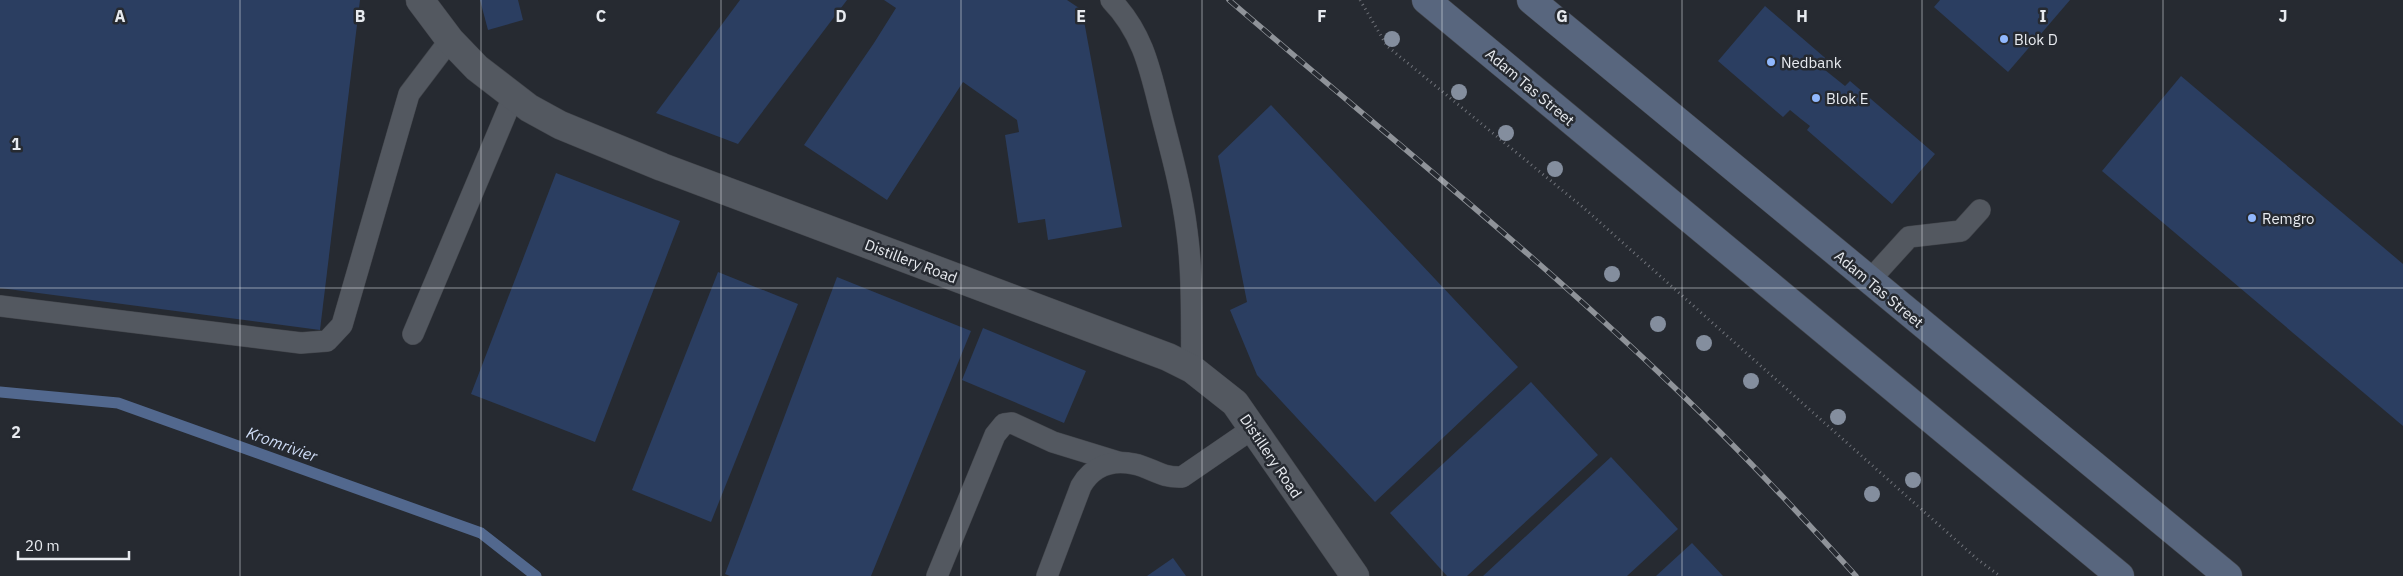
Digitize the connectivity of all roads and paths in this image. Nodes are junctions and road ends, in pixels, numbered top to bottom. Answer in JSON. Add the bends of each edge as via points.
{"nodes":[{"id":1,"x":420,"y":0,"type":"edge"},
{"id":2,"x":1111,"y":0,"type":"edge"},
{"id":3,"x":1360,"y":0,"type":"edge"},
{"id":4,"x":1426,"y":0,"type":"edge"},
{"id":5,"x":1531,"y":0,"type":"edge"},
{"id":6,"x":450,"y":40,"type":"junction"},
{"id":7,"x":513,"y":97,"type":"junction"},
{"id":8,"x":1980,"y":210,"type":"dead end"},
{"id":9,"x":1869,"y":281,"type":"junction"},
{"id":10,"x":0,"y":306,"type":"edge"},
{"id":11,"x":413,"y":334,"type":"dead end"},
{"id":12,"x":1192,"y":368,"type":"junction"},
{"id":13,"x":1252,"y":428,"type":"junction"},
{"id":14,"x":1123,"y":463,"type":"junction"},
{"id":15,"x":937,"y":576,"type":"edge"},
{"id":16,"x":1047,"y":576,"type":"edge"},
{"id":17,"x":1355,"y":576,"type":"edge"},
{"id":18,"x":2000,"y":576,"type":"edge"},
{"id":19,"x":2120,"y":576,"type":"edge"},
{"id":20,"x":2228,"y":576,"type":"edge"}],
"edges":[{"from":1,"to":6,"type":"street","name":"Distillery Road"},
{"from":2,"to":12,"type":"lane","via":[[1128,18],[1141,42],[1180,190],[1190,271]]},
{"from":3,"to":18,"type":"path","via":[[1387,46],[1585,209],[1977,559]]},
{"from":4,"to":19,"type":"main road","name":"Adam Tas Street"},
{"from":5,"to":9,"type":"main road","name":"Adam Tas Street"},
{"from":6,"to":7,"type":"street","name":"Distillery Road","via":[[477,68]]},
{"from":6,"to":10,"type":"lane","via":[[409,94],[342,325],[327,342],[301,343]]},
{"from":7,"to":11,"type":"lane"},
{"from":7,"to":12,"type":"street","name":"Distillery Road","via":[[560,125],[662,167]]},
{"from":8,"to":9,"type":"lane","via":[[1961,231],[1909,236]]},
{"from":9,"to":20,"type":"main road","name":"Adam Tas Street"},
{"from":12,"to":13,"type":"street","name":"Distillery Road","via":[[1236,403]]},
{"from":13,"to":14,"type":"lane","via":[[1182,476],[1168,477]]},
{"from":13,"to":17,"type":"street","name":"Distillery Road"},
{"from":14,"to":15,"type":"lane","via":[[1053,442],[1012,423],[1004,424],[996,435]]},
{"from":14,"to":16,"type":"lane","via":[[1096,468],[1087,476]]}]}
